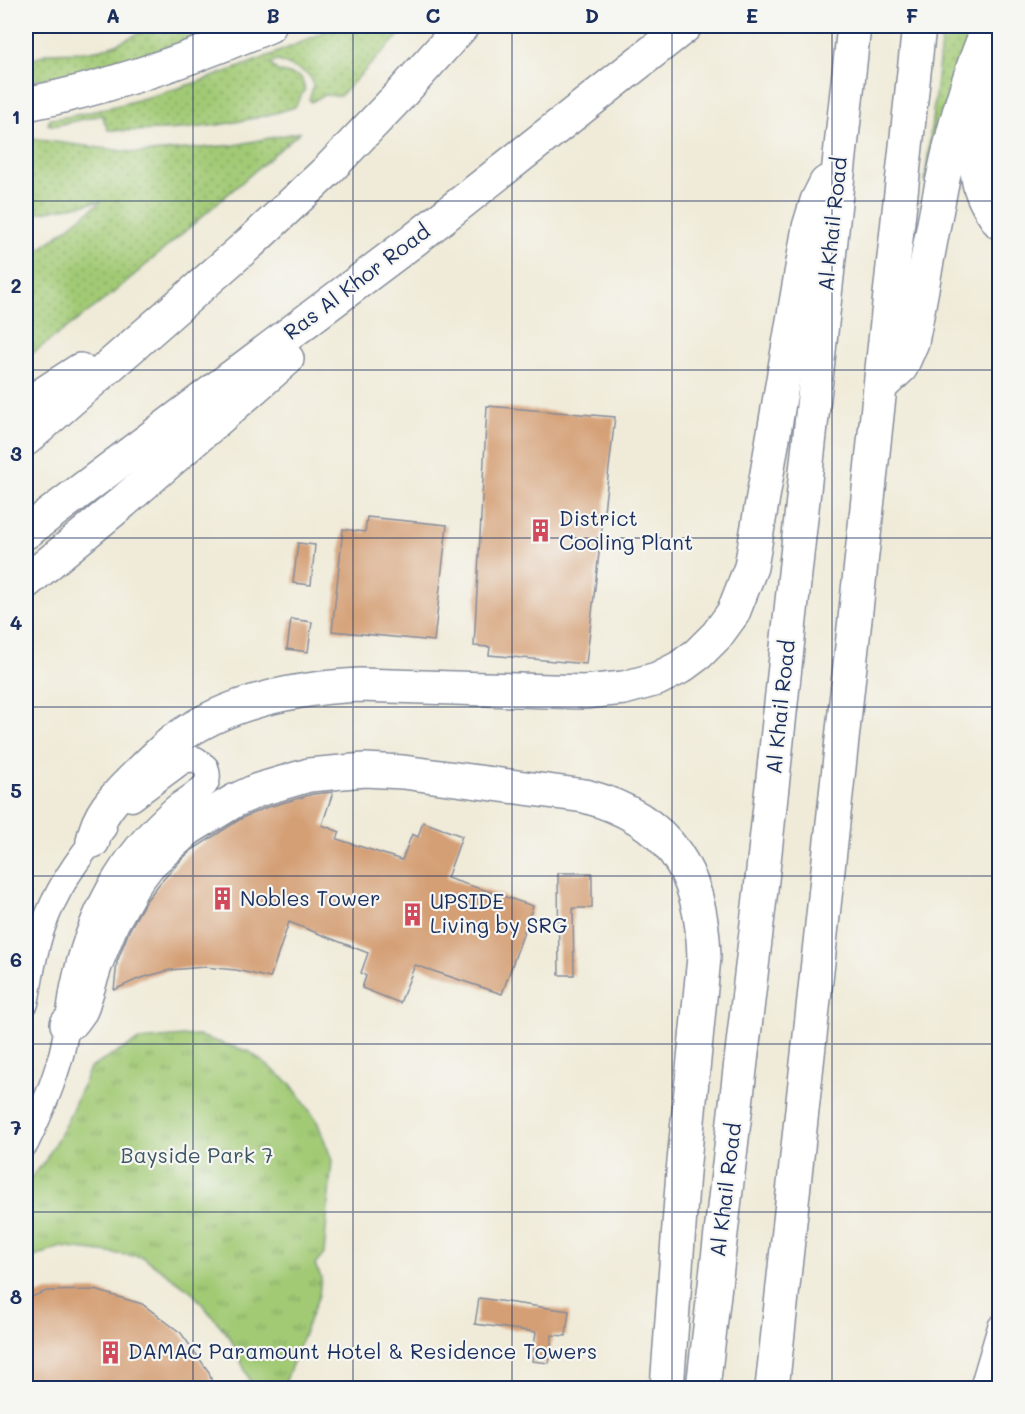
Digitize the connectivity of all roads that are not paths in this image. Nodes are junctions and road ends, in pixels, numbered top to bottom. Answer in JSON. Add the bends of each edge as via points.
{"nodes":[{"id":1,"x":269,"y":26,"type":"edge"},
{"id":2,"x":462,"y":26,"type":"edge"},
{"id":3,"x":685,"y":26,"type":"edge"},
{"id":4,"x":854,"y":26,"type":"edge"},
{"id":5,"x":919,"y":26,"type":"edge"},
{"id":6,"x":989,"y":26,"type":"edge"},
{"id":7,"x":999,"y":57,"type":"edge"},
{"id":8,"x":26,"y":104,"type":"edge"},
{"id":9,"x":839,"y":165,"type":"junction"},
{"id":10,"x":999,"y":223,"type":"edge"},
{"id":11,"x":414,"y":240,"type":"junction"},
{"id":12,"x":170,"y":313,"type":"junction"},
{"id":13,"x":881,"y":386,"type":"junction"},
{"id":14,"x":26,"y":405,"type":"edge"},
{"id":15,"x":26,"y":439,"type":"edge"},
{"id":16,"x":26,"y":532,"type":"edge"},
{"id":17,"x":26,"y":582,"type":"edge"},
{"id":18,"x":93,"y":841,"type":"junction"},
{"id":19,"x":26,"y":1004,"type":"edge"},
{"id":20,"x":67,"y":1024,"type":"junction"},
{"id":21,"x":26,"y":1144,"type":"edge"},
{"id":22,"x":999,"y":1327,"type":"edge"},
{"id":23,"x":999,"y":1383,"type":"edge"},
{"id":24,"x":667,"y":1389,"type":"edge"},
{"id":25,"x":703,"y":1389,"type":"edge"},
{"id":26,"x":772,"y":1389,"type":"edge"},
{"id":27,"x":982,"y":1389,"type":"edge"},
{"id":28,"x":998,"y":1389,"type":"edge"}],
"edges":[{"from":1,"to":8,"type":"highway","via":[[178,62]]},
{"from":2,"to":12,"type":"highway","via":[[328,170]]},
{"from":3,"to":11,"type":"highway","name":"Ras Al Khor Road"},
{"from":4,"to":9,"type":"highway","name":"Al Khail Road"},
{"from":5,"to":13,"type":"highway"},
{"from":6,"to":13,"type":"highway","via":[[969,78],[946,160],[912,342],[901,367]]},
{"from":7,"to":10,"type":"highway","via":[[982,129],[978,176]]},
{"from":9,"to":18,"type":"highway","via":[[823,188],[809,227],[751,567],[733,613],[698,654],[657,679],[602,692],[360,685],[330,686],[272,697],[218,716],[173,741],[110,802],[98,820]]},
{"from":9,"to":25,"type":"highway","name":"Al Khail Road"},
{"from":11,"to":16,"type":"highway","name":"Ras Al Khor Road"},
{"from":11,"to":17,"type":"highway","via":[[271,374]]},
{"from":12,"to":14,"type":"highway"},
{"from":12,"to":15,"type":"highway"},
{"from":13,"to":26,"type":"highway"},
{"from":18,"to":19,"type":"street","via":[[65,882],[43,927]]},
{"from":18,"to":20,"type":"street","via":[[134,797],[183,761],[196,759],[206,767],[207,781],[203,787],[150,831],[109,888],[81,952]]},
{"from":20,"to":21,"type":"street","via":[[52,1085]]},
{"from":20,"to":24,"type":"highway","via":[[81,1011],[112,923],[149,864],[188,829],[258,790],[327,772],[384,771],[585,796],[636,816],[664,838],[687,870],[699,904],[704,941]]},
{"from":22,"to":27,"type":"street"},
{"from":23,"to":28,"type":"street"}]}
